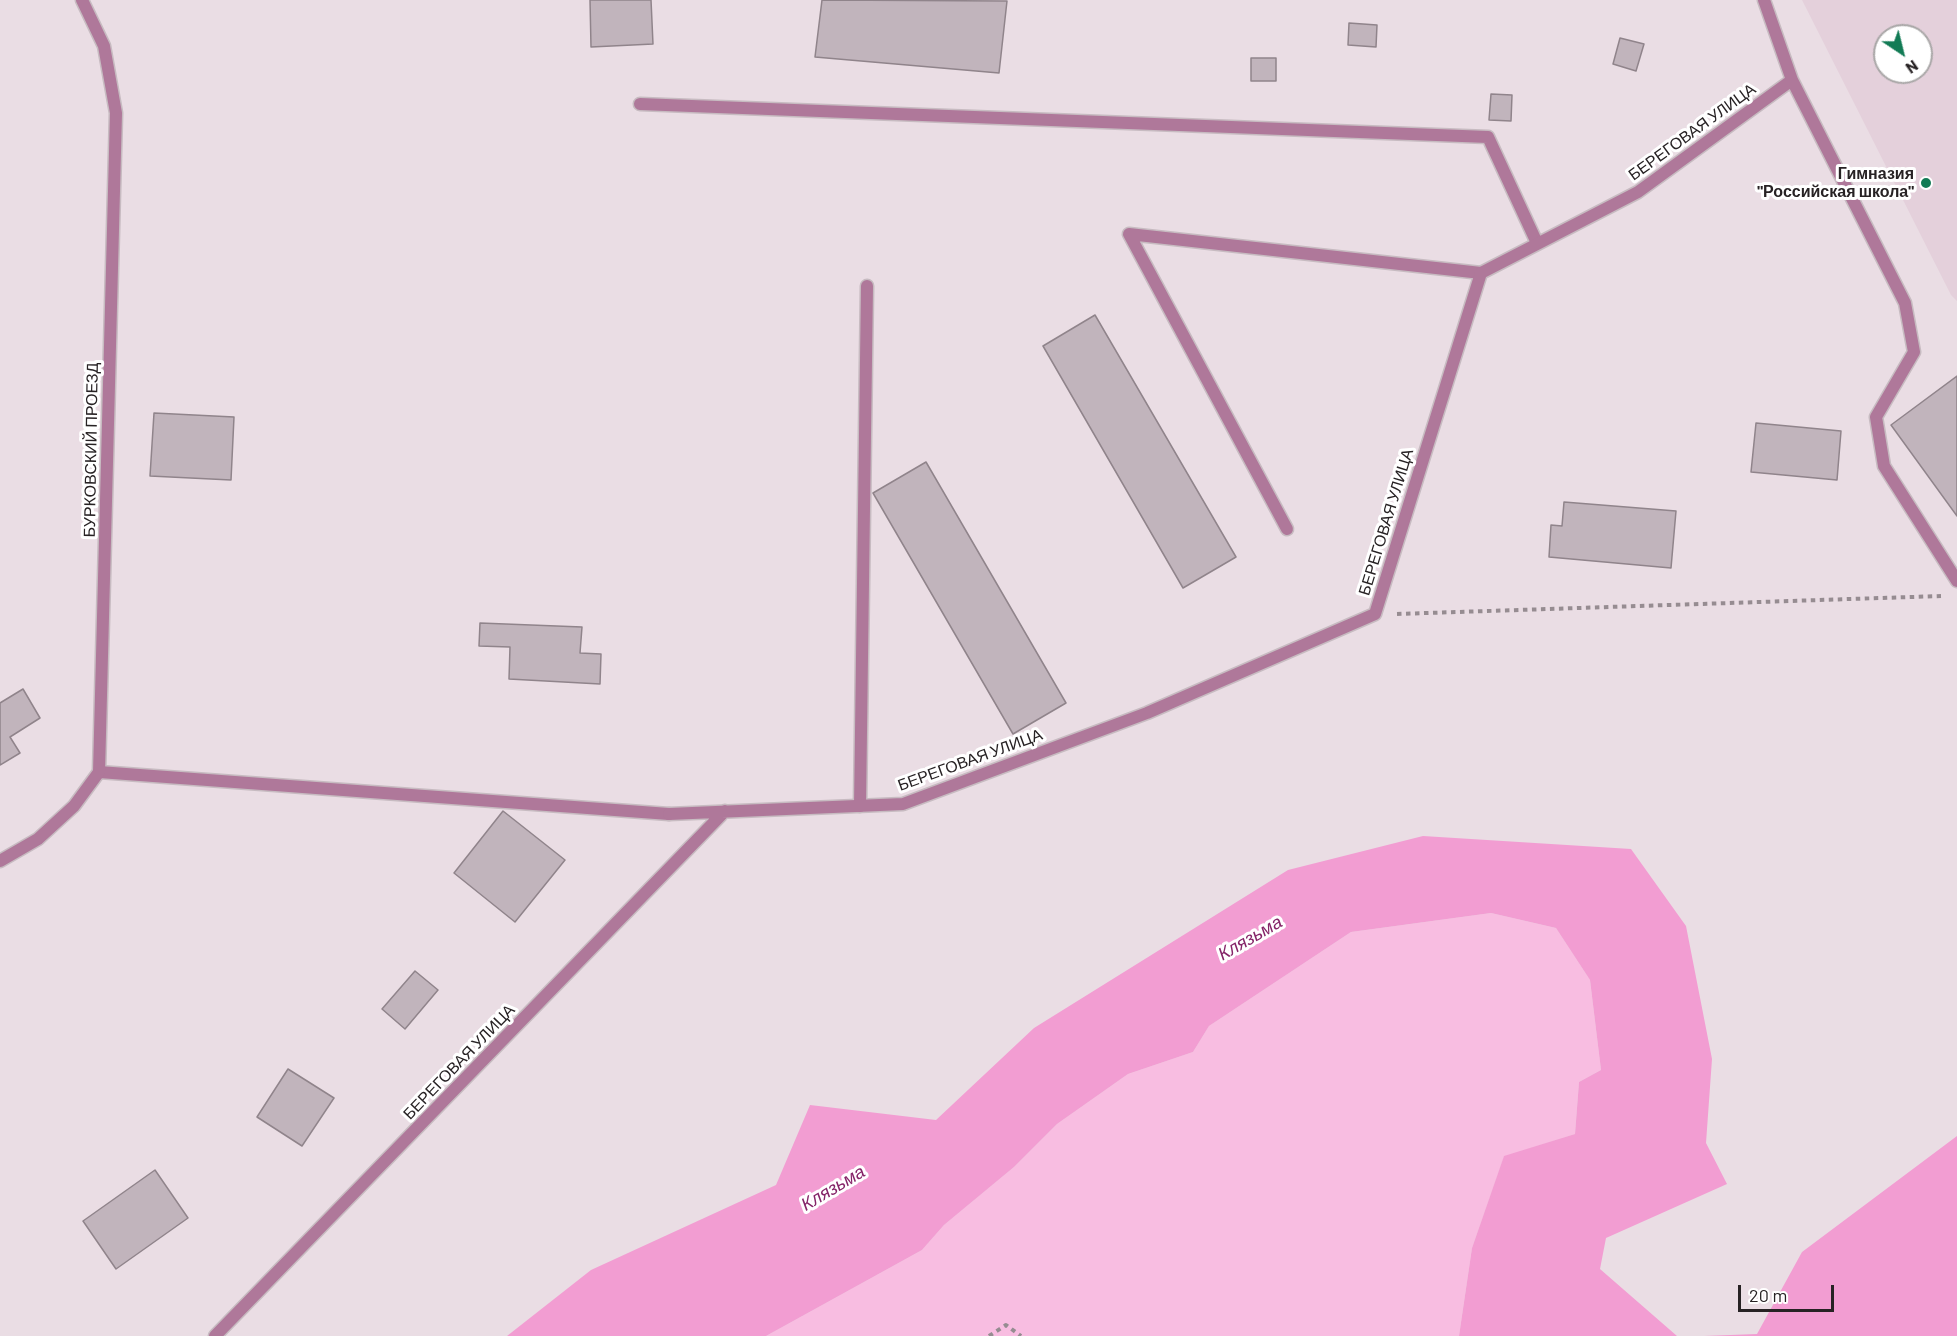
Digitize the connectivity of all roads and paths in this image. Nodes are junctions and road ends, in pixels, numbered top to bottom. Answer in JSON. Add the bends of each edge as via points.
{"nodes":[{"id":1,"x":82,"y":0,"type":"edge"},
{"id":2,"x":1764,"y":0,"type":"edge"},
{"id":3,"x":1792,"y":80,"type":"junction"},
{"id":4,"x":640,"y":104,"type":"dead end"},
{"id":5,"x":1537,"y":243,"type":"junction"},
{"id":6,"x":1481,"y":273,"type":"junction"},
{"id":7,"x":867,"y":286,"type":"dead end"},
{"id":8,"x":1287,"y":529,"type":"dead end"},
{"id":9,"x":1957,"y":580,"type":"edge"},
{"id":10,"x":1945,"y":596,"type":"dead end"},
{"id":11,"x":1375,"y":614,"type":"junction"},
{"id":12,"x":99,"y":772,"type":"junction"},
{"id":13,"x":860,"y":806,"type":"junction"},
{"id":14,"x":726,"y":811,"type":"junction"},
{"id":15,"x":0,"y":861,"type":"edge"},
{"id":16,"x":215,"y":1336,"type":"edge"},
{"id":17,"x":988,"y":1336,"type":"edge"},
{"id":18,"x":1021,"y":1336,"type":"edge"}],
"edges":[{"from":1,"to":12,"type":"street","name":"БУРКОВСКИЙ ПРОЕЗД","via":[[104,46],[116,113]]},
{"from":2,"to":3,"type":"street"},
{"from":3,"to":5,"type":"street","name":"БЕРЕГОВАЯ УЛИЦА","via":[[1638,192]]},
{"from":3,"to":9,"type":"street","via":[[1905,303],[1914,352],[1875,417],[1884,466]]},
{"from":4,"to":5,"type":"street","via":[[1488,137]]},
{"from":5,"to":6,"type":"street","name":"БЕРЕГОВАЯ УЛИЦА"},
{"from":6,"to":8,"type":"street","via":[[1129,234]]},
{"from":6,"to":11,"type":"street","name":"БЕРЕГОВАЯ УЛИЦА"},
{"from":7,"to":13,"type":"street"},
{"from":10,"to":11,"type":"path"},
{"from":11,"to":13,"type":"street","name":"БЕРЕГОВАЯ УЛИЦА","via":[[1125,722],[903,804]]},
{"from":12,"to":14,"type":"street","name":"БЕРЕГОВАЯ УЛИЦА","via":[[669,814]]},
{"from":12,"to":15,"type":"street","via":[[67,813],[38,838]]},
{"from":13,"to":14,"type":"street","name":"БЕРЕГОВАЯ УЛИЦА"},
{"from":14,"to":16,"type":"street","name":"БЕРЕГОВАЯ УЛИЦА"},
{"from":17,"to":18,"type":"path","via":[[1006,1325]]}]}
